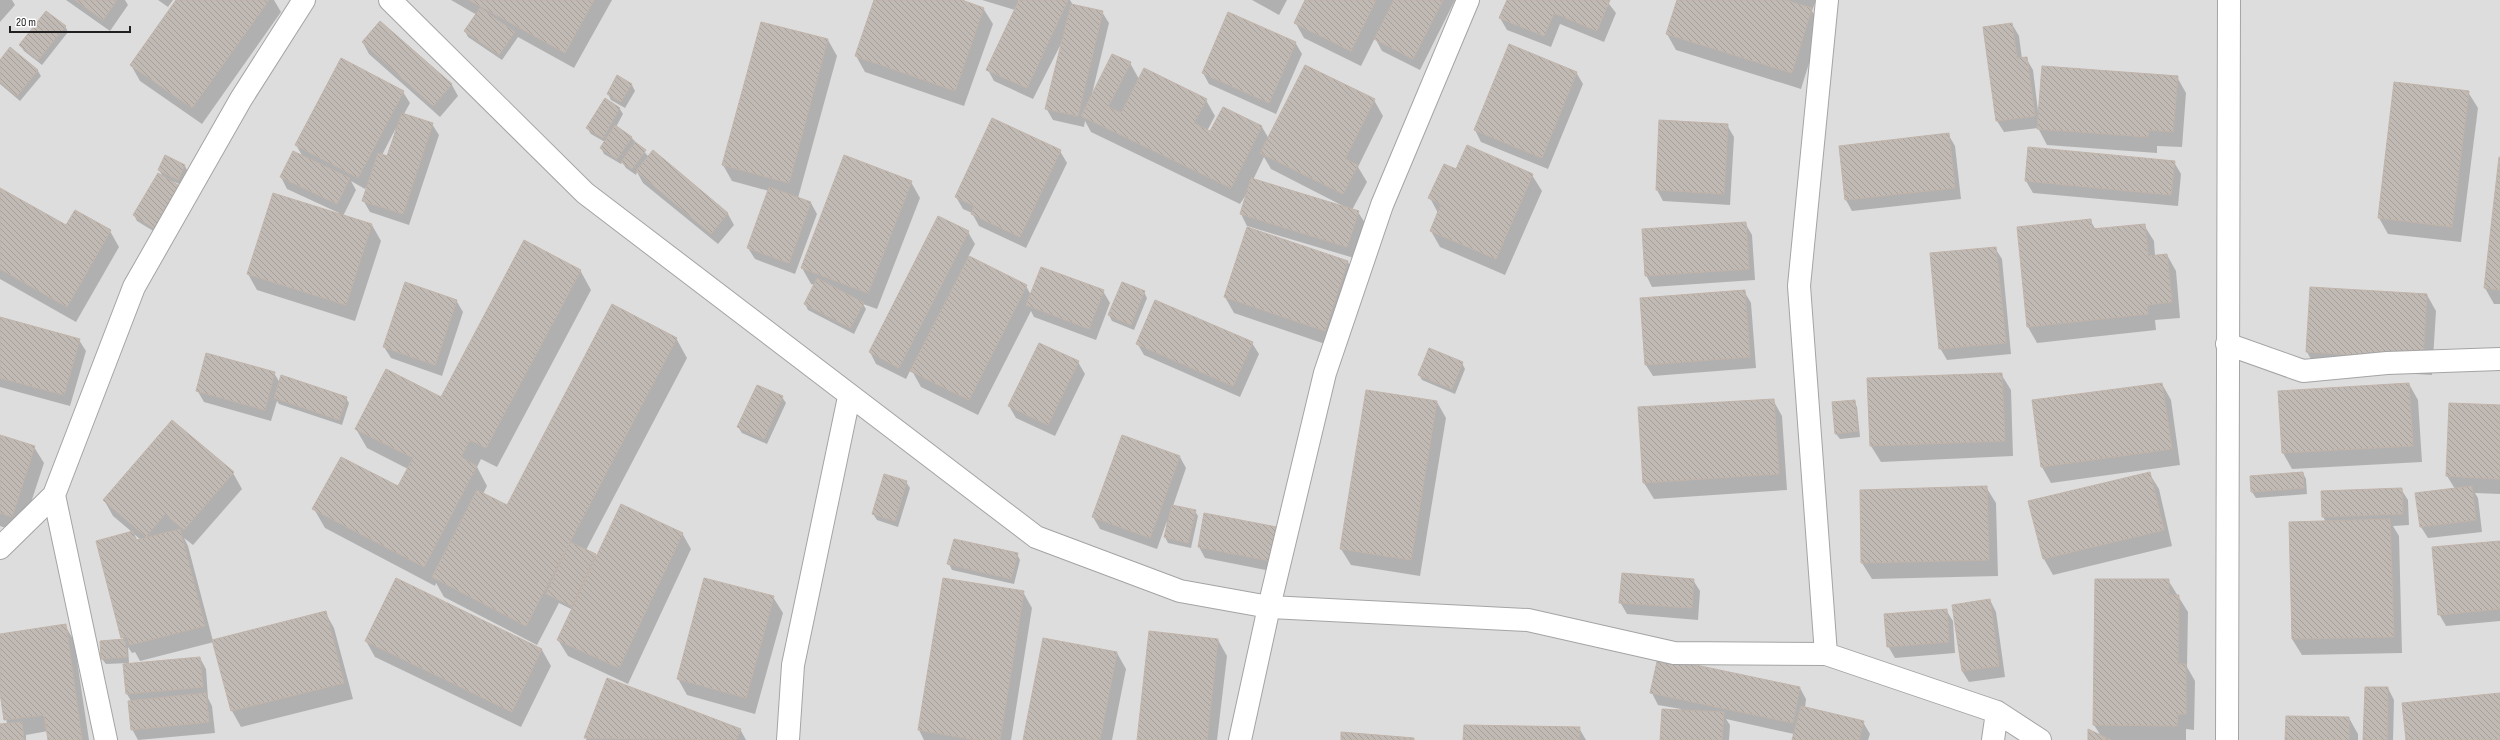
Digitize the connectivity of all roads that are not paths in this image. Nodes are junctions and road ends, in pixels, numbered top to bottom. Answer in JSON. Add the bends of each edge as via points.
{"nodes":[{"id":1,"x":304,"y":0,"type":"edge"},
{"id":2,"x":390,"y":0,"type":"edge"},
{"id":3,"x":1468,"y":0,"type":"edge"},
{"id":4,"x":1827,"y":0,"type":"edge"},
{"id":5,"x":2229,"y":0,"type":"edge"},
{"id":6,"x":2227,"y":344,"type":"junction"},
{"id":7,"x":2500,"y":359,"type":"edge"},
{"id":8,"x":849,"y":397,"type":"junction"},
{"id":9,"x":54,"y":495,"type":"junction"},
{"id":10,"x":0,"y":548,"type":"edge"},
{"id":11,"x":1269,"y":607,"type":"junction"},
{"id":12,"x":1826,"y":654,"type":"junction"},
{"id":13,"x":1997,"y":712,"type":"junction"},
{"id":14,"x":106,"y":740,"type":"edge"},
{"id":15,"x":788,"y":740,"type":"edge"},
{"id":16,"x":1240,"y":740,"type":"edge"},
{"id":17,"x":1993,"y":740,"type":"edge"},
{"id":18,"x":2040,"y":740,"type":"edge"},
{"id":19,"x":2227,"y":740,"type":"edge"}],
"edges":[{"from":1,"to":9,"type":"street","via":[[241,99],[134,287]]},
{"from":2,"to":8,"type":"street","via":[[585,193]]},
{"from":3,"to":11,"type":"street","via":[[1382,205],[1326,373]]},
{"from":4,"to":12,"type":"street","via":[[1799,286]]},
{"from":5,"to":6,"type":"street"},
{"from":6,"to":7,"type":"street","via":[[2303,371]]},
{"from":6,"to":19,"type":"street"},
{"from":8,"to":11,"type":"street","via":[[1036,538],[1180,591]]},
{"from":8,"to":15,"type":"street","via":[[792,664]]},
{"from":9,"to":10,"type":"street"},
{"from":9,"to":14,"type":"street"},
{"from":11,"to":12,"type":"street","via":[[1528,620],[1674,653]]},
{"from":11,"to":16,"type":"street"},
{"from":12,"to":13,"type":"street"},
{"from":13,"to":17,"type":"street"},
{"from":13,"to":18,"type":"street"}]}
